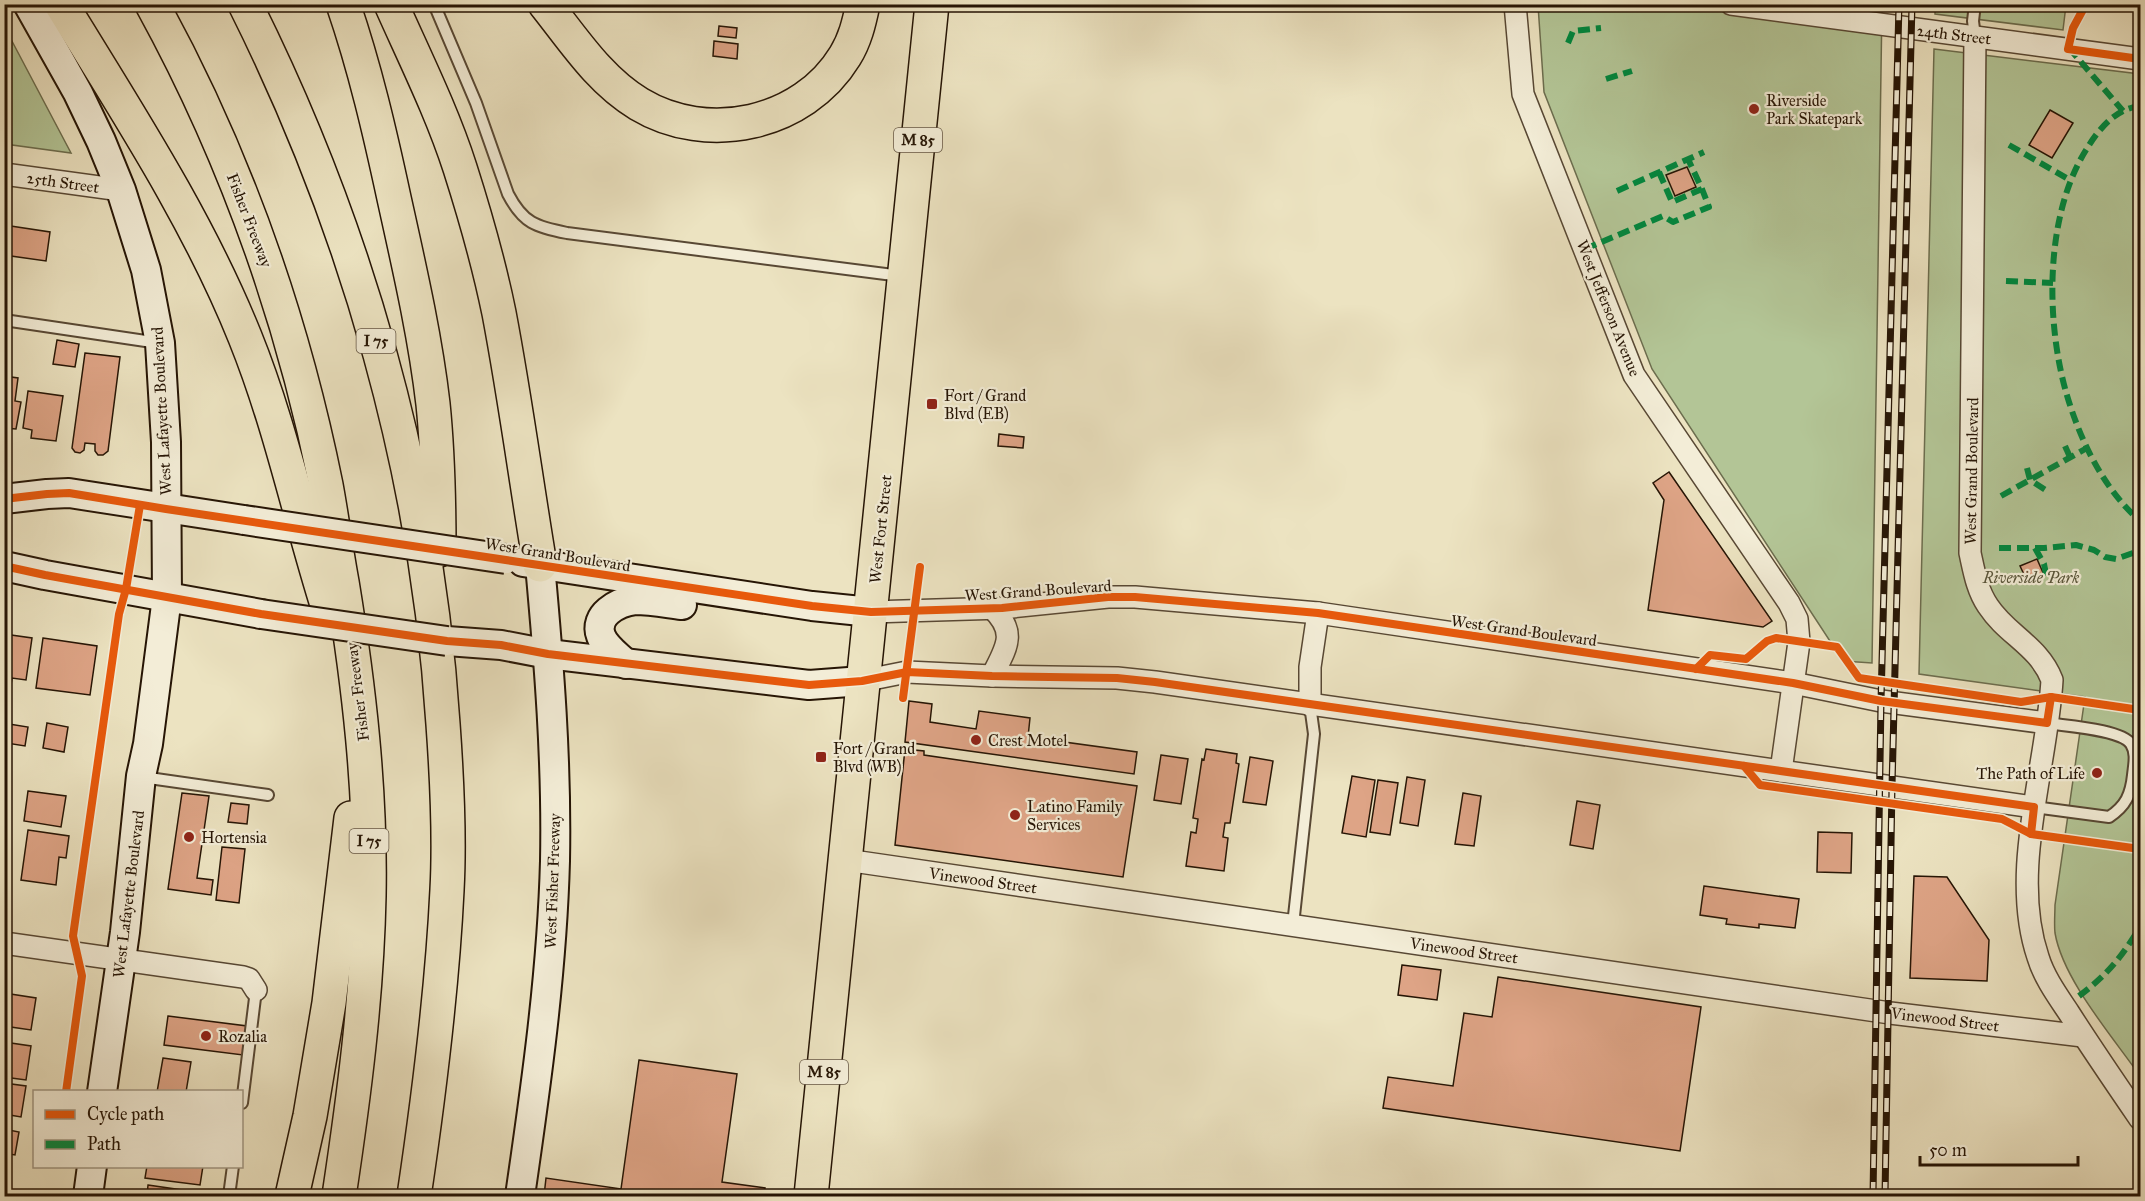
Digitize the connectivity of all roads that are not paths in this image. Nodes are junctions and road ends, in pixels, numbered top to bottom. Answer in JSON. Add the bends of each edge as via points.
{"nodes":[{"id":1,"x":28,"y":4,"type":"edge"},
{"id":2,"x":61,"y":4,"type":"edge"},
{"id":3,"x":152,"y":4,"type":"edge"},
{"id":4,"x":244,"y":4,"type":"edge"},
{"id":5,"x":343,"y":4,"type":"edge"},
{"id":6,"x":391,"y":4,"type":"edge"},
{"id":7,"x":434,"y":4,"type":"edge"},
{"id":8,"x":545,"y":4,"type":"edge"},
{"id":9,"x":863,"y":4,"type":"edge"},
{"id":10,"x":932,"y":4,"type":"edge"},
{"id":11,"x":1515,"y":4,"type":"edge"},
{"id":12,"x":1731,"y":4,"type":"edge"},
{"id":13,"x":1975,"y":4,"type":"edge"},
{"id":14,"x":1975,"y":37,"type":"junction"},
{"id":15,"x":2140,"y":58,"type":"edge"},
{"id":16,"x":4,"y":174,"type":"edge"},
{"id":17,"x":121,"y":190,"type":"junction"},
{"id":18,"x":905,"y":276,"type":"junction"},
{"id":19,"x":4,"y":320,"type":"edge"},
{"id":20,"x":160,"y":343,"type":"junction"},
{"id":21,"x":4,"y":499,"type":"edge"},
{"id":22,"x":166,"y":510,"type":"junction"},
{"id":23,"x":540,"y":565,"type":"junction"},
{"id":24,"x":4,"y":566,"type":"edge"},
{"id":25,"x":167,"y":597,"type":"junction"},
{"id":26,"x":812,"y":606,"type":"junction"},
{"id":27,"x":992,"y":608,"type":"junction"},
{"id":28,"x":871,"y":612,"type":"junction"},
{"id":29,"x":1318,"y":613,"type":"junction"},
{"id":30,"x":548,"y":654,"type":"junction"},
{"id":31,"x":626,"y":664,"type":"junction"},
{"id":32,"x":992,"y":676,"type":"junction"},
{"id":33,"x":862,"y":681,"type":"junction"},
{"id":34,"x":1793,"y":683,"type":"junction"},
{"id":35,"x":441,"y":696,"type":"junction"},
{"id":36,"x":1310,"y":705,"type":"junction"},
{"id":37,"x":360,"y":710,"type":"junction"},
{"id":38,"x":2047,"y":723,"type":"junction"},
{"id":39,"x":1781,"y":771,"type":"junction"},
{"id":40,"x":141,"y":776,"type":"junction"},
{"id":41,"x":268,"y":795,"type":"dead end"},
{"id":42,"x":2034,"y":807,"type":"junction"},
{"id":43,"x":846,"y":860,"type":"junction"},
{"id":44,"x":1293,"y":925,"type":"junction"},
{"id":45,"x":4,"y":944,"type":"edge"},
{"id":46,"x":120,"y":959,"type":"junction"},
{"id":47,"x":256,"y":990,"type":"joint"},
{"id":48,"x":2083,"y":1036,"type":"junction"},
{"id":49,"x":102,"y":1090,"type":"edge"},
{"id":50,"x":243,"y":1095,"type":"edge"},
{"id":51,"x":2140,"y":1119,"type":"edge"},
{"id":52,"x":92,"y":1168,"type":"edge"},
{"id":53,"x":233,"y":1168,"type":"edge"},
{"id":54,"x":415,"y":1194,"type":"edge"},
{"id":55,"x":88,"y":1197,"type":"edge"},
{"id":56,"x":229,"y":1197,"type":"edge"},
{"id":57,"x":292,"y":1197,"type":"edge"},
{"id":58,"x":339,"y":1197,"type":"edge"},
{"id":59,"x":520,"y":1197,"type":"edge"},
{"id":60,"x":811,"y":1197,"type":"edge"}],
"edges":[{"from":1,"to":17,"type":"street","name":"West Lafayette Boulevard","via":[[78,93]]},
{"from":2,"to":37,"type":"main road","via":[[173,190],[231,303],[261,380]]},
{"from":3,"to":37,"type":"main road","name":"Fisher Freeway","number":"I 75","via":[[226,156],[280,305],[326,488]]},
{"from":4,"to":35,"type":"main road","number":"I 75","via":[[321,174],[376,338],[416,507]]},
{"from":5,"to":35,"type":"main road","via":[[380,132],[429,380],[438,477]]},
{"from":6,"to":23,"type":"main road","via":[[459,166],[477,228],[500,321]]},
{"from":7,"to":18,"type":"lane","via":[[476,103],[508,194],[515,208],[534,225],[567,233]]},
{"from":8,"to":9,"type":"main road","via":[[603,76],[620,91],[661,114],[686,123],[712,126],[760,119],[784,111],[810,94],[845,56],[857,31]]},
{"from":10,"to":18,"type":"main road","name":"West Fort Street","number":"M 85"},
{"from":11,"to":34,"type":"street","name":"West Jefferson Avenue","via":[[1523,93],[1634,375],[1789,603],[1797,619],[1799,638]]},
{"from":12,"to":14,"type":"street","name":"24th Street"},
{"from":13,"to":14,"type":"lane"},
{"from":14,"to":15,"type":"street","name":"24th Street"},
{"from":14,"to":38,"type":"street","name":"West Grand Boulevard","via":[[1970,553],[1980,591],[1989,607],[2047,666],[2052,680]]},
{"from":16,"to":17,"type":"street","name":"25th Street"},
{"from":17,"to":20,"type":"street","name":"West Lafayette Boulevard","via":[[146,270]]},
{"from":18,"to":28,"type":"main road","name":"West Fort Street","number":"M 85"},
{"from":19,"to":20,"type":"lane"},
{"from":20,"to":22,"type":"street","name":"West Lafayette Boulevard"},
{"from":21,"to":22,"type":"street","name":"West Grand Boulevard","via":[[69,493]]},
{"from":22,"to":23,"type":"street","name":"West Grand Boulevard","bridge":true},
{"from":22,"to":25,"type":"street","name":"West Lafayette Boulevard"},
{"from":23,"to":26,"type":"street","name":"West Grand Boulevard"},
{"from":23,"to":30,"type":"street","name":"West Fisher Freeway"},
{"from":24,"to":25,"type":"street"},
{"from":25,"to":30,"type":"street","bridge":true},
{"from":25,"to":40,"type":"street","name":"West Lafayette Boulevard"},
{"from":26,"to":28,"type":"street","name":"West Grand Boulevard"},
{"from":26,"to":31,"type":"street","via":[[745,614],[646,601],[623,603],[608,610],[600,630],[606,644]]},
{"from":27,"to":28,"type":"street","name":"West Grand Boulevard"},
{"from":27,"to":29,"type":"street","name":"West Grand Boulevard","via":[[1117,597]]},
{"from":27,"to":32,"type":"street","via":[[1002,617],[1008,633]]},
{"from":28,"to":33,"type":"main road","name":"West Fort Street","number":"M 85"},
{"from":29,"to":34,"type":"street","name":"West Grand Boulevard"},
{"from":29,"to":36,"type":"street","via":[[1310,667]]},
{"from":30,"to":31,"type":"street"},
{"from":30,"to":59,"type":"street","name":"West Fisher Freeway","via":[[555,862],[546,987]]},
{"from":31,"to":33,"type":"street","via":[[809,685]]},
{"from":32,"to":33,"type":"street","via":[[907,672]]},
{"from":32,"to":36,"type":"street","via":[[1117,678]]},
{"from":33,"to":43,"type":"main road","name":"West Fort Street","number":"M 85"},
{"from":34,"to":38,"type":"street","name":"West Grand Boulevard","via":[[1881,701]]},
{"from":34,"to":39,"type":"street","name":"West Jefferson Avenue"},
{"from":35,"to":54,"type":"main road","number":"I 75","via":[[447,792],[447,889],[435,1041]]},
{"from":36,"to":39,"type":"street"},
{"from":36,"to":44,"type":"lane","via":[[1314,734]]},
{"from":37,"to":57,"type":"main road","via":[[329,1004]]},
{"from":37,"to":58,"type":"main road","name":"Fisher Freeway","number":"I 75","via":[[369,821],[366,973]]},
{"from":38,"to":42,"type":"street"},
{"from":38,"to":42,"type":"lane","via":[[2126,738],[2135,756],[2131,793],[2109,817]]},
{"from":39,"to":42,"type":"street"},
{"from":40,"to":41,"type":"lane"},
{"from":40,"to":46,"type":"street","name":"West Lafayette Boulevard"},
{"from":42,"to":48,"type":"street","via":[[2028,879],[2030,928],[2038,958]]},
{"from":43,"to":44,"type":"street","name":"Vinewood Street"},
{"from":43,"to":60,"type":"main road","name":"West Fort Street","number":"M 85"},
{"from":44,"to":48,"type":"street","name":"Vinewood Street","via":[[1890,1013]]},
{"from":45,"to":46,"type":"street"},
{"from":46,"to":47,"type":"street","via":[[243,977]]},
{"from":46,"to":49,"type":"street","name":"West Lafayette Boulevard"},
{"from":47,"to":50,"type":"lane"},
{"from":48,"to":51,"type":"street"},
{"from":52,"to":55,"type":"street"},
{"from":53,"to":56,"type":"lane"}]}
